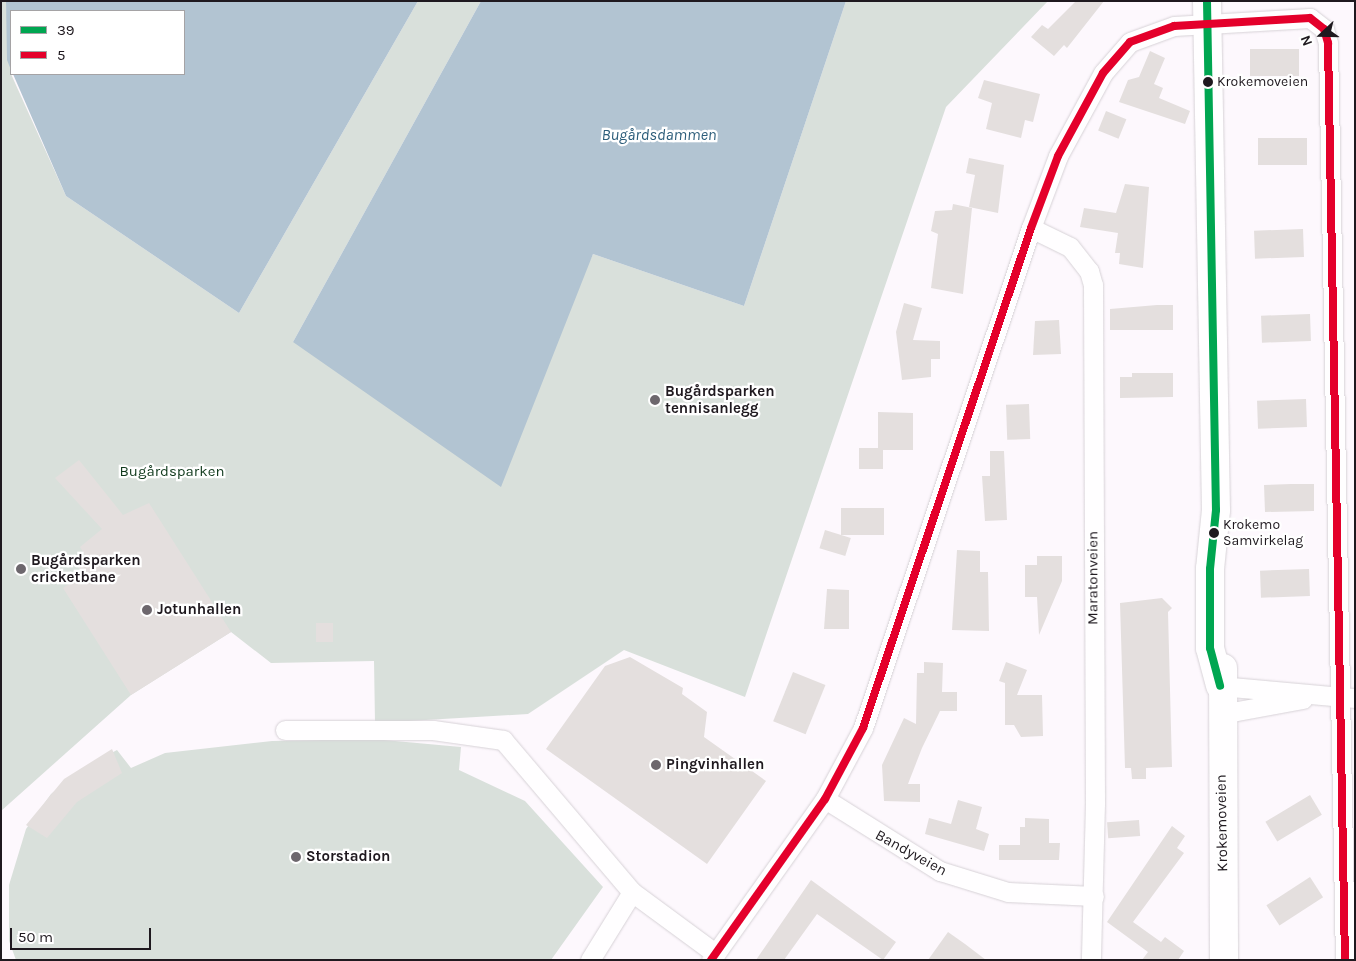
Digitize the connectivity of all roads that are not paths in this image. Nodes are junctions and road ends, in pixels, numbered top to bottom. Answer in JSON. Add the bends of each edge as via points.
{"nodes":[{"id":1,"x":1207,"y":11,"type":"edge"},
{"id":2,"x":1031,"y":228,"type":"junction"},
{"id":3,"x":1220,"y":686,"type":"junction"},
{"id":4,"x":1311,"y":697,"type":"junction"},
{"id":5,"x":1349,"y":698,"type":"edge"},
{"id":6,"x":1221,"y":714,"type":"junction"},
{"id":7,"x":286,"y":730,"type":"dead end"},
{"id":8,"x":825,"y":799,"type":"junction"},
{"id":9,"x":632,"y":892,"type":"junction"},
{"id":10,"x":1094,"y":896,"type":"junction"},
{"id":11,"x":714,"y":957,"type":"edge"},
{"id":12,"x":590,"y":960,"type":"edge"},
{"id":13,"x":1091,"y":960,"type":"edge"},
{"id":14,"x":1224,"y":960,"type":"edge"},
{"id":15,"x":1345,"y":960,"type":"edge"}],
"edges":[{"from":1,"to":2,"type":"street","via":[[1152,32],[1117,53],[1058,156]]},
{"from":1,"to":3,"type":"main road","name":"Krokemoveien","via":[[1216,510],[1210,569],[1210,648]]},
{"from":1,"to":5,"type":"street","via":[[1310,18],[1324,29],[1328,43]]},
{"from":2,"to":8,"type":"street","via":[[863,728]]},
{"from":2,"to":10,"type":"street","name":"Maratonveien","via":[[1070,247],[1089,271],[1093,285]]},
{"from":3,"to":4,"type":"street"},
{"from":3,"to":6,"type":"main road","name":"Krokemoveien"},
{"from":4,"to":5,"type":"street"},
{"from":4,"to":6,"type":"street"},
{"from":5,"to":15,"type":"street"},
{"from":6,"to":14,"type":"main road","name":"Krokemoveien"},
{"from":7,"to":9,"type":"street","via":[[433,730],[503,740]]},
{"from":8,"to":10,"type":"street","name":"Bandyveien","via":[[940,871],[1008,892]]},
{"from":8,"to":11,"type":"street"},
{"from":9,"to":11,"type":"street"},
{"from":9,"to":12,"type":"street"},
{"from":10,"to":13,"type":"street","name":"Maratonveien"}]}
